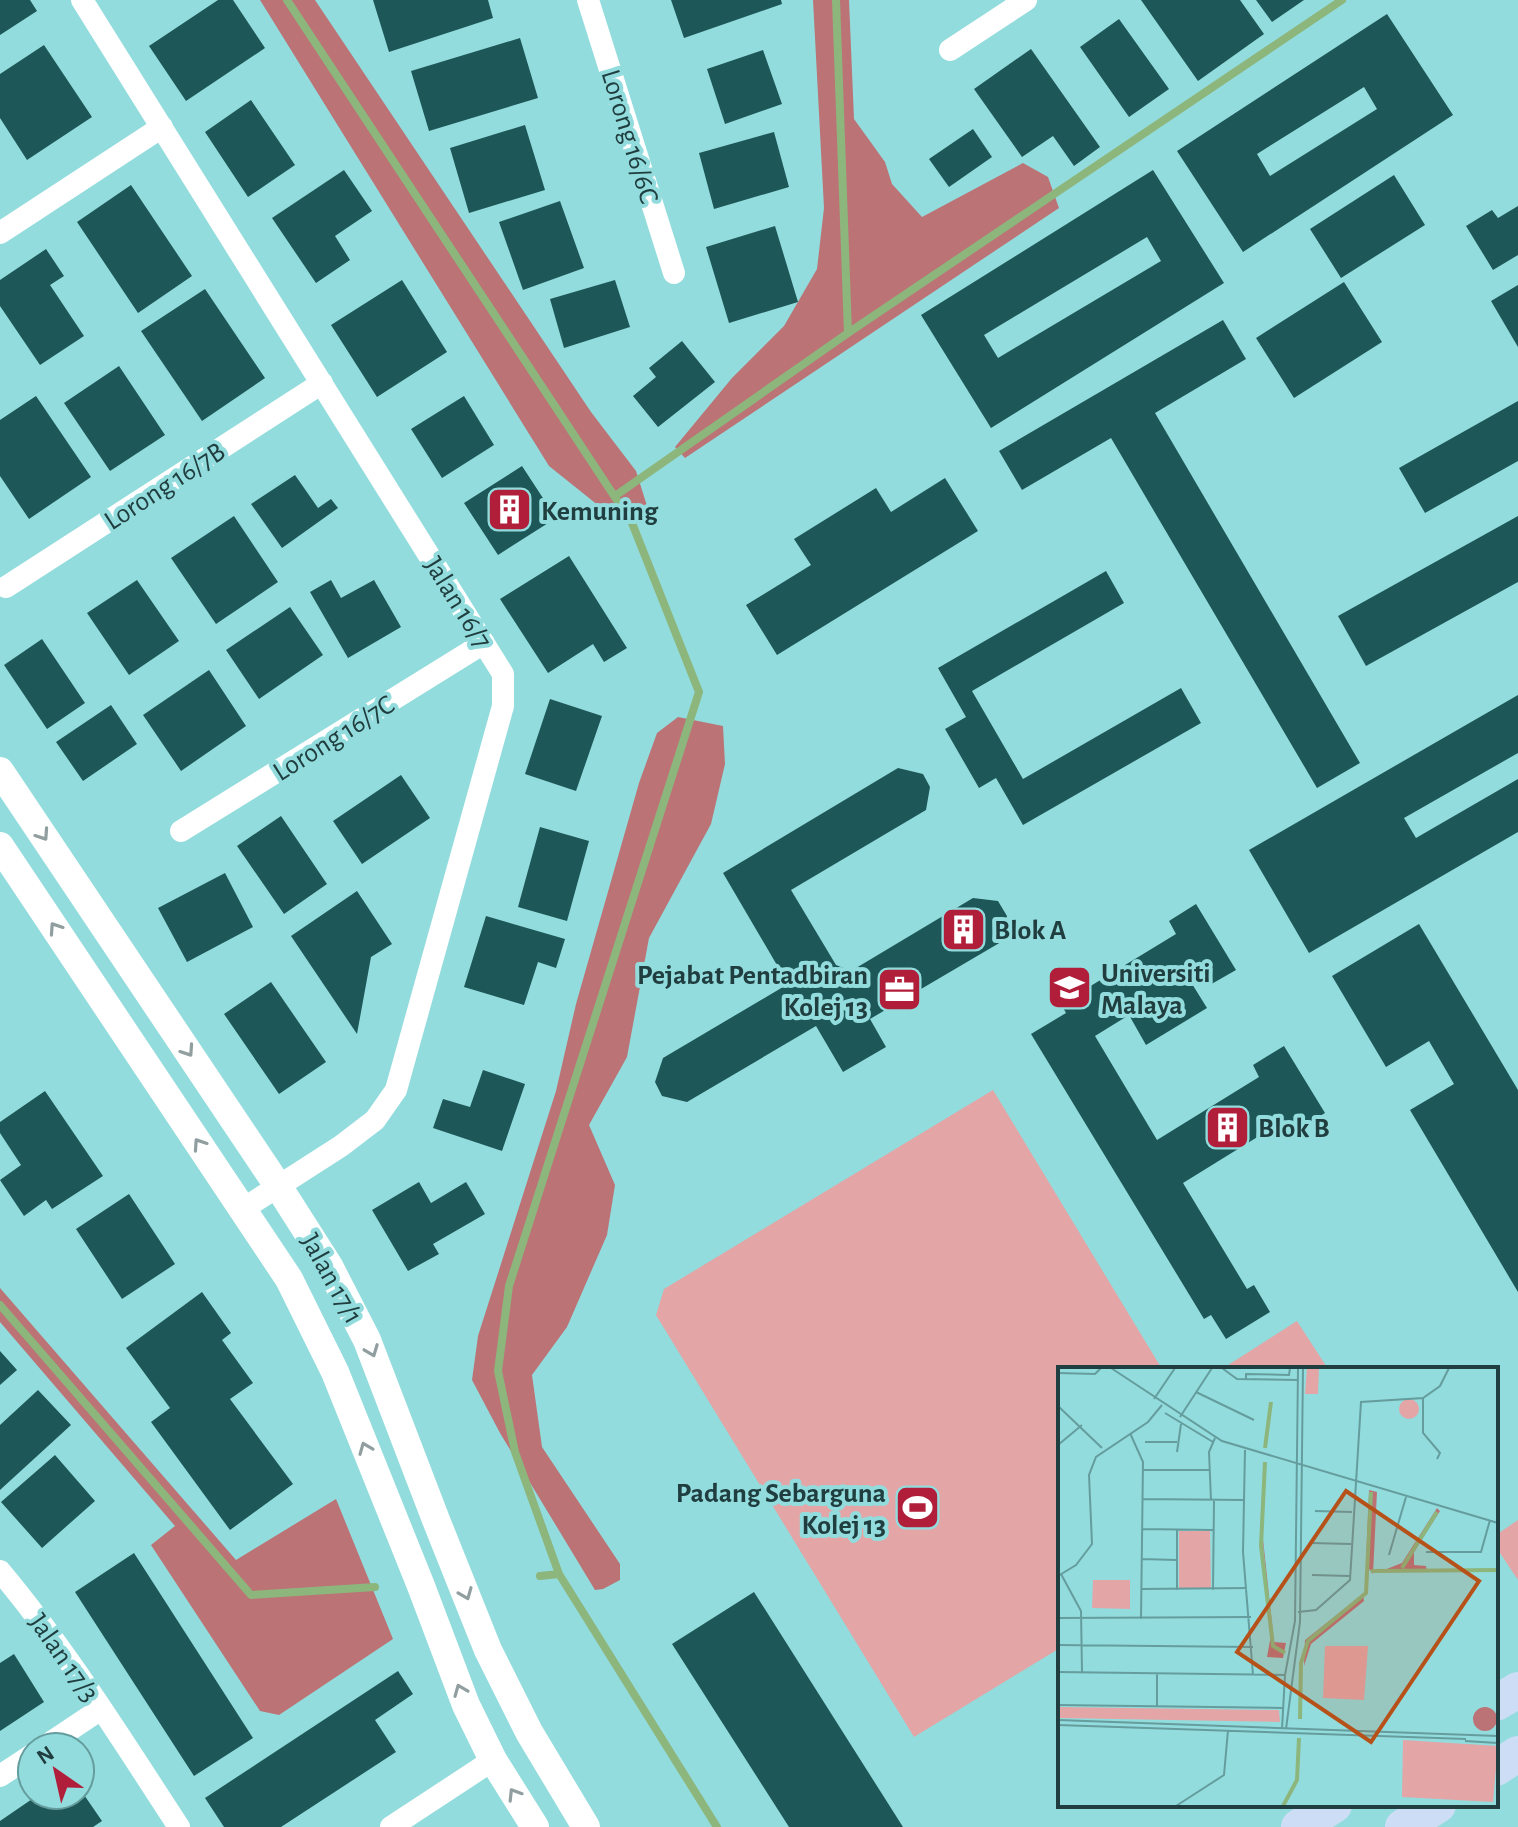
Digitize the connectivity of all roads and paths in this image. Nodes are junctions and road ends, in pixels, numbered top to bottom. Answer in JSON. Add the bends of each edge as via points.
{"nodes":[{"id":1,"x":82,"y":0,"type":"edge"},
{"id":2,"x":588,"y":0,"type":"edge"},
{"id":3,"x":1026,"y":0,"type":"edge"},
{"id":4,"x":950,"y":50,"type":"dead end"},
{"id":5,"x":162,"y":127,"type":"junction"},
{"id":6,"x":0,"y":233,"type":"edge"},
{"id":7,"x":674,"y":273,"type":"dead end"},
{"id":8,"x":322,"y":383,"type":"junction"},
{"id":9,"x":6,"y":587,"type":"dead end"},
{"id":10,"x":484,"y":643,"type":"junction"},
{"id":11,"x":0,"y":771,"type":"edge"},
{"id":12,"x":181,"y":831,"type":"dead end"},
{"id":13,"x":0,"y":846,"type":"edge"},
{"id":14,"x":278,"y":1186,"type":"junction"},
{"id":15,"x":243,"y":1209,"type":"junction"},
{"id":16,"x":0,"y":1571,"type":"edge"},
{"id":17,"x":1518,"y":1690,"type":"edge"},
{"id":18,"x":1498,"y":1702,"type":"edge"},
{"id":19,"x":101,"y":1709,"type":"junction"},
{"id":20,"x":68,"y":1731,"type":"edge"},
{"id":21,"x":1518,"y":1754,"type":"edge"},
{"id":22,"x":493,"y":1760,"type":"junction"},
{"id":23,"x":1498,"y":1767,"type":"edge"},
{"id":24,"x":1331,"y":1807,"type":"edge"},
{"id":25,"x":1435,"y":1807,"type":"edge"},
{"id":26,"x":179,"y":1827,"type":"edge"},
{"id":27,"x":391,"y":1827,"type":"edge"},
{"id":28,"x":535,"y":1827,"type":"edge"},
{"id":29,"x":586,"y":1827,"type":"edge"},
{"id":30,"x":1299,"y":1827,"type":"edge"},
{"id":31,"x":1403,"y":1827,"type":"edge"}],
"edges":[{"from":1,"to":5,"type":"street","name":"Jalan 16/7"},
{"from":2,"to":7,"type":"street","name":"Lorong 16/6C"},
{"from":3,"to":4,"type":"street"},
{"from":5,"to":6,"type":"street"},
{"from":5,"to":8,"type":"street","name":"Jalan 16/7"},
{"from":8,"to":9,"type":"street","name":"Lorong 16/7B"},
{"from":8,"to":10,"type":"street","name":"Jalan 16/7"},
{"from":10,"to":12,"type":"street","name":"Lorong 16/7C"},
{"from":10,"to":14,"type":"street","name":"Jalan 16/7","via":[[503,674],[503,706],[396,1090],[375,1120]]},
{"from":11,"to":14,"type":"street","name":"Jalan 17/1","one_way":true},
{"from":15,"to":13,"type":"street","name":"Jalan 17/1","one_way":true},
{"from":14,"to":15,"type":"street","name":"Jalan 16/7"},
{"from":14,"to":29,"type":"street","name":"Jalan 17/1","one_way":true,"via":[[329,1266],[367,1340],[488,1650]]},
{"from":22,"to":15,"type":"street","name":"Jalan 17/1","one_way":true,"via":[[466,1705],[335,1372],[289,1279]]},
{"from":16,"to":19,"type":"street","name":"Jalan 17/3"},
{"from":17,"to":18,"type":"main road"},
{"from":19,"to":20,"type":"street"},
{"from":19,"to":26,"type":"street","name":"Jalan 17/3"},
{"from":21,"to":23,"type":"main road"},
{"from":22,"to":27,"type":"street"},
{"from":28,"to":22,"type":"street","name":"Jalan 17/1","one_way":true},
{"from":24,"to":30,"type":"main road"},
{"from":25,"to":31,"type":"main road"}]}
